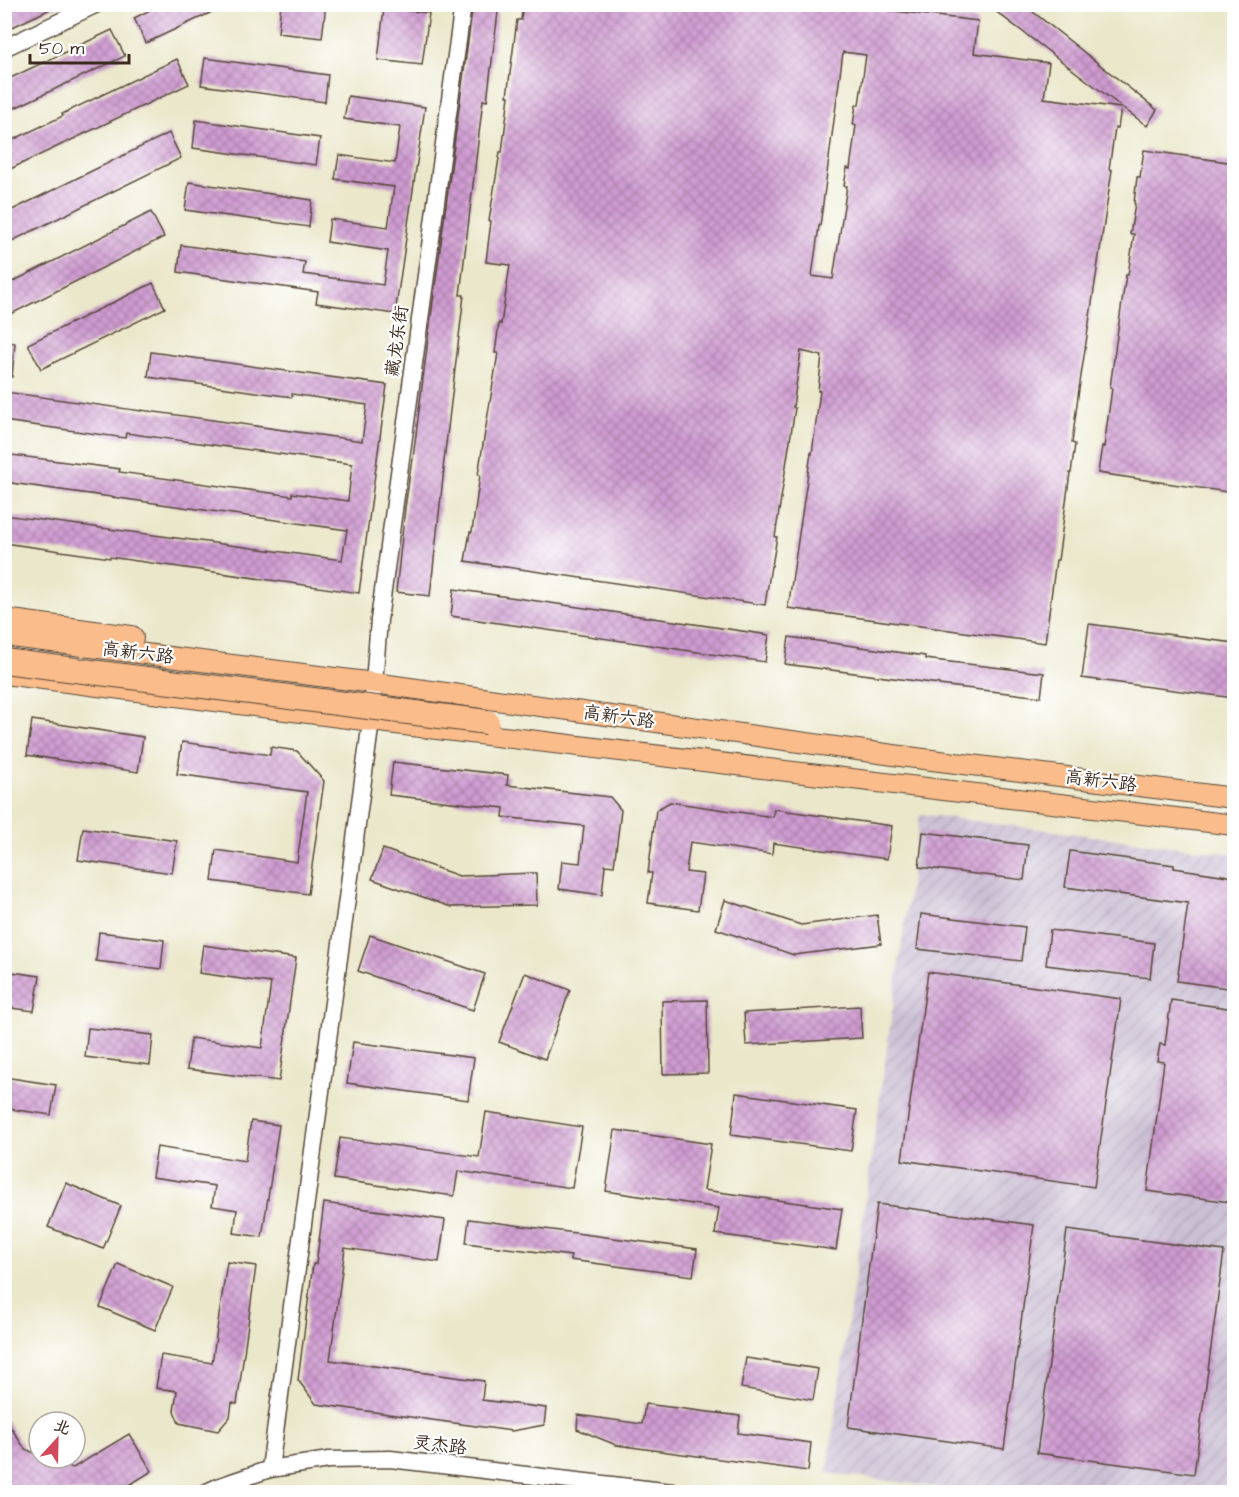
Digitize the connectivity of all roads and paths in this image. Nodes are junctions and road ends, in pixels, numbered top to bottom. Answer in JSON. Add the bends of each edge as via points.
{"nodes":[{"id":1,"x":96,"y":4,"type":"edge"},
{"id":2,"x":463,"y":4,"type":"edge"},
{"id":3,"x":4,"y":48,"type":"edge"},
{"id":4,"x":4,"y":621,"type":"edge"},
{"id":5,"x":4,"y":636,"type":"edge"},
{"id":6,"x":131,"y":638,"type":"dead end"},
{"id":7,"x":4,"y":661,"type":"edge"},
{"id":8,"x":4,"y":674,"type":"edge"},
{"id":9,"x":374,"y":682,"type":"junction"},
{"id":10,"x":371,"y":721,"type":"junction"},
{"id":11,"x":488,"y":722,"type":"dead end"},
{"id":12,"x":1234,"y":798,"type":"edge"},
{"id":13,"x":1234,"y":825,"type":"edge"},
{"id":14,"x":270,"y":1468,"type":"junction"},
{"id":15,"x":207,"y":1492,"type":"edge"},
{"id":16,"x":672,"y":1492,"type":"edge"}],
"edges":[{"from":1,"to":3,"type":"street"},
{"from":2,"to":9,"type":"street","name":"藏龙东街","via":[[379,620]]},
{"from":4,"to":6,"type":"highway"},
{"from":5,"to":9,"type":"main road","name":"高新六路"},
{"from":7,"to":11,"type":"highway","bridge":true},
{"from":8,"to":10,"type":"main road","name":"高新六路"},
{"from":9,"to":10,"type":"street","name":"藏龙东街"},
{"from":9,"to":12,"type":"main road","name":"高新六路"},
{"from":10,"to":13,"type":"main road","name":"高新六路"},
{"from":10,"to":14,"type":"street","name":"藏龙东街"},
{"from":14,"to":15,"type":"street","name":"灵杰路"},
{"from":14,"to":16,"type":"street","name":"灵杰路","via":[[329,1460],[390,1459]]}]}
